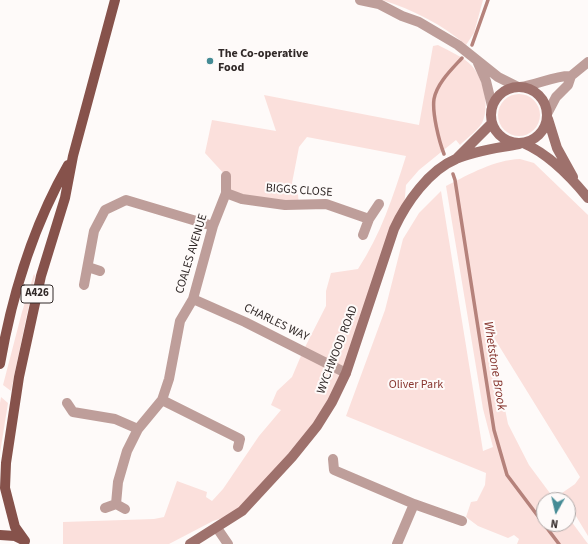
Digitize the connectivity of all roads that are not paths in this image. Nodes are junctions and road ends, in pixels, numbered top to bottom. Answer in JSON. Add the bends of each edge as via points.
{"nodes":[{"id":1,"x":115,"y":0,"type":"edge"},
{"id":2,"x":360,"y":0,"type":"edge"},
{"id":3,"x":477,"y":59,"type":"junction"},
{"id":4,"x":588,"y":62,"type":"edge"},
{"id":5,"x":571,"y":76,"type":"junction"},
{"id":6,"x":519,"y":87,"type":"junction"},
{"id":7,"x":492,"y":106,"type":"junction"},
{"id":8,"x":547,"y":115,"type":"junction"},
{"id":9,"x":492,"y":123,"type":"junction"},
{"id":10,"x":521,"y":143,"type":"junction"},
{"id":11,"x":73,"y":156,"type":"junction"},
{"id":12,"x":456,"y":159,"type":"junction"},
{"id":13,"x":226,"y":176,"type":"dead end"},
{"id":14,"x":576,"y":184,"type":"junction"},
{"id":15,"x":226,"y":194,"type":"junction"},
{"id":16,"x":588,"y":198,"type":"edge"},
{"id":17,"x":379,"y":204,"type":"dead end"},
{"id":18,"x":369,"y":219,"type":"junction"},
{"id":19,"x":212,"y":226,"type":"junction"},
{"id":20,"x":363,"y":235,"type":"dead end"},
{"id":21,"x":88,"y":267,"type":"junction"},
{"id":22,"x":100,"y":271,"type":"dead end"},
{"id":23,"x":84,"y":285,"type":"dead end"},
{"id":24,"x":193,"y":299,"type":"junction"},
{"id":25,"x":0,"y":364,"type":"edge"},
{"id":26,"x":346,"y":373,"type":"junction"},
{"id":27,"x":162,"y":400,"type":"junction"},
{"id":28,"x":67,"y":403,"type":"dead end"},
{"id":29,"x":138,"y":429,"type":"junction"},
{"id":30,"x":242,"y":440,"type":"dead end"},
{"id":31,"x":333,"y":459,"type":"dead end"},
{"id":32,"x":116,"y":504,"type":"junction"},
{"id":33,"x":414,"y":504,"type":"junction"},
{"id":34,"x":105,"y":508,"type":"dead end"},
{"id":35,"x":126,"y":508,"type":"dead end"},
{"id":36,"x":462,"y":521,"type":"dead end"},
{"id":37,"x":217,"y":528,"type":"junction"},
{"id":38,"x":0,"y":535,"type":"edge"},
{"id":39,"x":27,"y":542,"type":"edge"},
{"id":40,"x":190,"y":544,"type":"edge"},
{"id":41,"x":228,"y":544,"type":"edge"},
{"id":42,"x":397,"y":544,"type":"edge"}],
"edges":[{"from":1,"to":11,"type":"main road","number":"A426"},
{"from":2,"to":3,"type":"street","via":[[379,4],[419,22]]},
{"from":3,"to":6,"type":"street","via":[[498,78]]},
{"from":3,"to":7,"type":"street"},
{"from":4,"to":5,"type":"street"},
{"from":5,"to":6,"type":"street","via":[[560,76],[542,83]]},
{"from":5,"to":8,"type":"street","via":[[568,85],[556,97]]},
{"from":6,"to":7,"type":"street","via":[[500,93]]},
{"from":6,"to":8,"type":"street","via":[[536,93],[546,106]]},
{"from":7,"to":9,"type":"street"},
{"from":8,"to":10,"type":"street","via":[[540,134]]},
{"from":8,"to":14,"type":"street","via":[[557,148]]},
{"from":9,"to":10,"type":"street","via":[[498,135],[505,140]]},
{"from":9,"to":12,"type":"street","name":"WYCHWOOD ROAD"},
{"from":10,"to":12,"type":"street","name":"WYCHWOOD ROAD"},
{"from":10,"to":14,"type":"street","via":[[540,152]]},
{"from":11,"to":25,"type":"main road","number":"A426","via":[[54,190],[20,278]]},
{"from":11,"to":39,"type":"main road","number":"A426","via":[[65,198],[35,305],[6,463],[4,488],[7,503],[15,527]]},
{"from":12,"to":26,"type":"street","name":"WYCHWOOD ROAD","via":[[429,178],[401,214]]},
{"from":13,"to":15,"type":"street","name":"COALES AVENUE"},
{"from":14,"to":16,"type":"street"},
{"from":15,"to":18,"type":"street","name":"BIGGS CLOSE","via":[[285,205],[326,204]]},
{"from":15,"to":19,"type":"street","name":"COALES AVENUE"},
{"from":17,"to":18,"type":"street"},
{"from":18,"to":20,"type":"street"},
{"from":19,"to":21,"type":"street","via":[[126,200],[105,210],[94,231]]},
{"from":19,"to":24,"type":"street","name":"COALES AVENUE"},
{"from":21,"to":22,"type":"street"},
{"from":21,"to":23,"type":"street"},
{"from":24,"to":26,"type":"street","name":"CHARLES WAY"},
{"from":24,"to":27,"type":"street","name":"COALES AVENUE","via":[[180,321],[169,379]]},
{"from":26,"to":37,"type":"street","name":"WYCHWOOD ROAD","via":[[332,402],[292,457],[242,511]]},
{"from":27,"to":29,"type":"street","name":"COALES AVENUE"},
{"from":27,"to":30,"type":"street"},
{"from":28,"to":29,"type":"street","via":[[73,412],[115,419]]},
{"from":29,"to":32,"type":"street","name":"COALES AVENUE","via":[[127,451],[118,482]]},
{"from":31,"to":33,"type":"street","via":[[330,472]]},
{"from":32,"to":34,"type":"street"},
{"from":32,"to":35,"type":"street"},
{"from":33,"to":36,"type":"street"},
{"from":33,"to":42,"type":"street"},
{"from":37,"to":40,"type":"street","name":"WYCHWOOD ROAD"},
{"from":37,"to":41,"type":"street"},
{"from":38,"to":39,"type":"main road","via":[[15,536]]}]}
